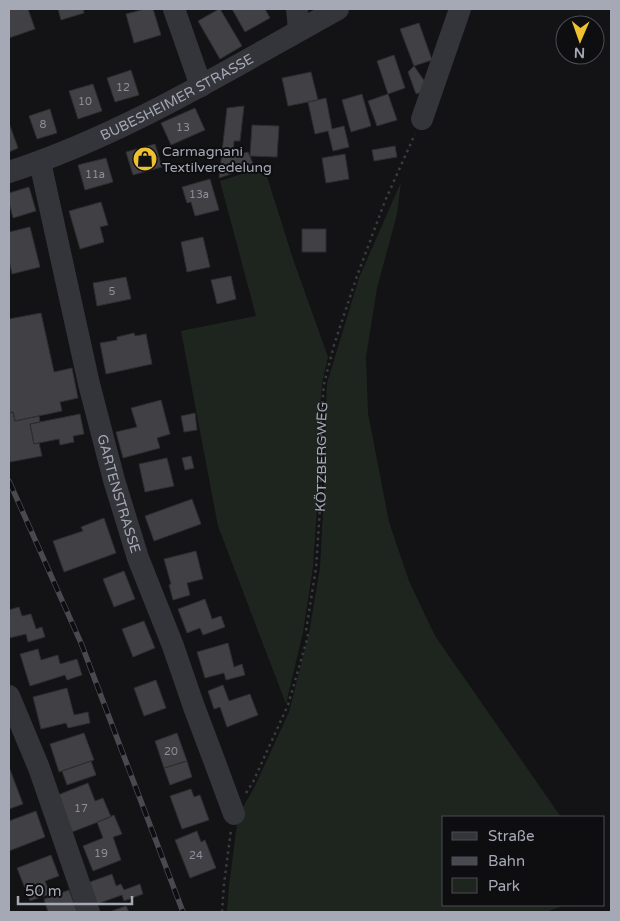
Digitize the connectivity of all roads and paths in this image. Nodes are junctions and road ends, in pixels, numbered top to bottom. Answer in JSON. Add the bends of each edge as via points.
{"nodes":[{"id":1,"x":174,"y":9,"type":"edge"},
{"id":2,"x":338,"y":9,"type":"edge"},
{"id":3,"x":460,"y":9,"type":"edge"},
{"id":4,"x":298,"y":20,"type":"edge"},
{"id":5,"x":201,"y":86,"type":"junction"},
{"id":6,"x":422,"y":119,"type":"joint"},
{"id":7,"x":40,"y":162,"type":"junction"},
{"id":8,"x":9,"y":172,"type":"edge"},
{"id":9,"x":9,"y":696,"type":"edge"},
{"id":10,"x":234,"y":814,"type":"junction"},
{"id":11,"x":89,"y":912,"type":"edge"},
{"id":12,"x":222,"y":912,"type":"edge"}],
"edges":[{"from":1,"to":5,"type":"street"},
{"from":2,"to":4,"type":"street","name":"BUBESHEIMER STRASSE"},
{"from":3,"to":6,"type":"street"},
{"from":4,"to":5,"type":"street","name":"BUBESHEIMER STRASSE"},
{"from":5,"to":7,"type":"street","name":"BUBESHEIMER STRASSE","via":[[123,126]]},
{"from":6,"to":10,"type":"path","name":"KÖTZBERGWEG","via":[[385,201],[334,345],[324,384],[320,512],[308,636],[288,705],[253,782]]},
{"from":7,"to":8,"type":"street","name":"BUBESHEIMER STRASSE"},
{"from":7,"to":10,"type":"street","name":"GARTENSTRASSE","via":[[89,384],[114,480],[138,558]]},
{"from":9,"to":11,"type":"street","via":[[39,768]]},
{"from":10,"to":12,"type":"path","name":"KÖTZBERGWEG"}]}
